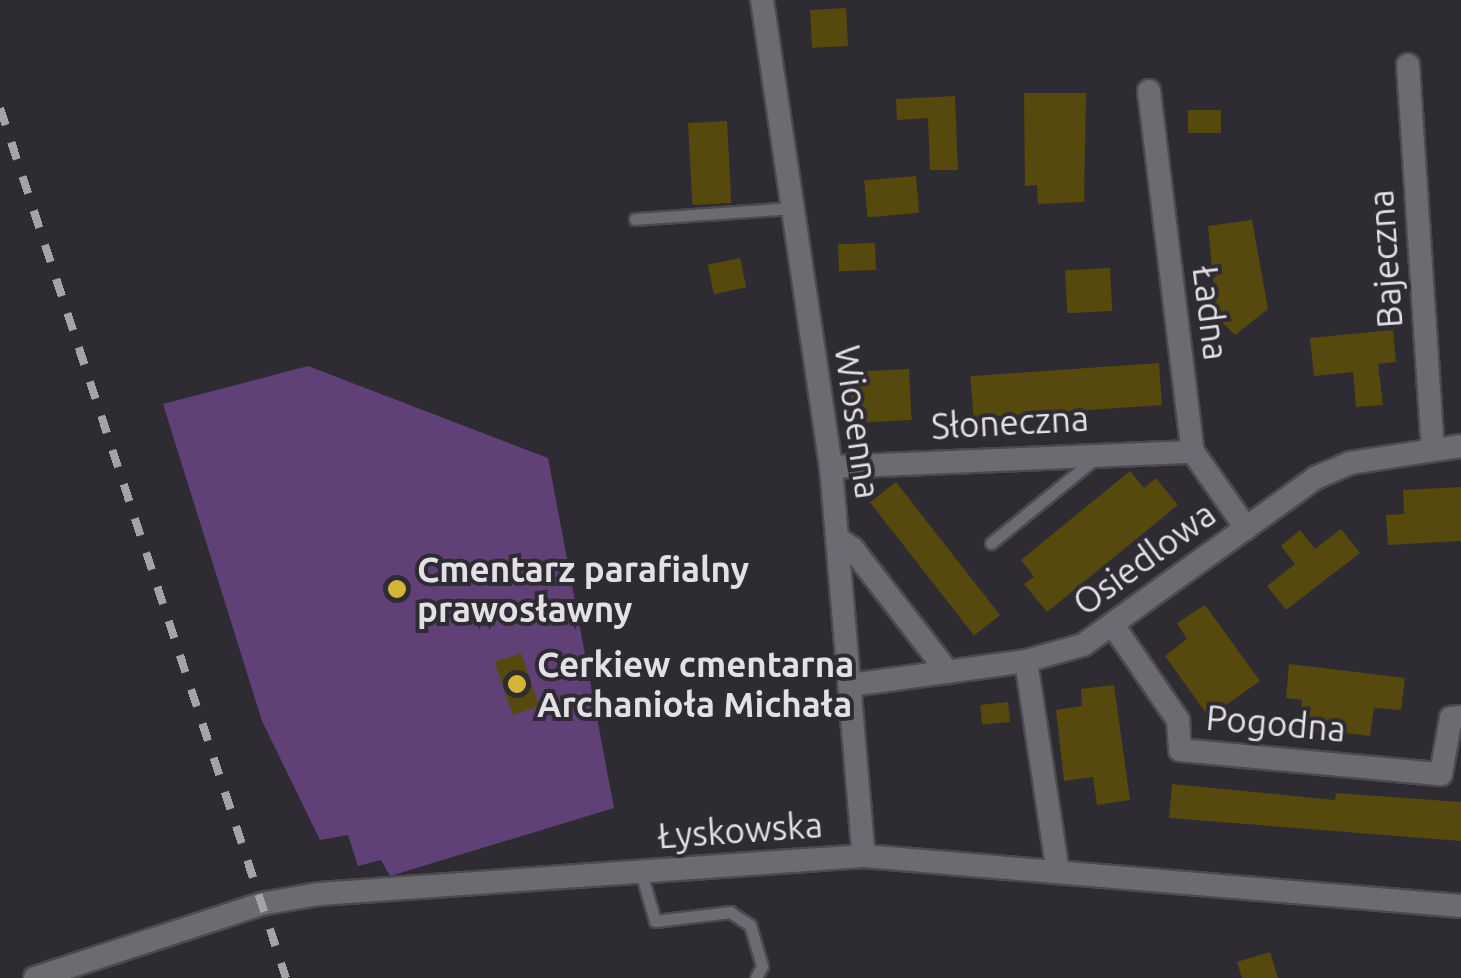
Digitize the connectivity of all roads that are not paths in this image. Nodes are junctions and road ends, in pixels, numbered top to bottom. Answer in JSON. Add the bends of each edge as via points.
{"nodes":[{"id":1,"x":762,"y":0,"type":"edge"},
{"id":2,"x":1408,"y":65,"type":"dead end"},
{"id":3,"x":1149,"y":90,"type":"dead end"},
{"id":4,"x":792,"y":208,"type":"junction"},
{"id":5,"x":636,"y":219,"type":"dead end"},
{"id":6,"x":1461,"y":446,"type":"edge"},
{"id":7,"x":1433,"y":448,"type":"junction"},
{"id":8,"x":1102,"y":452,"type":"junction"},
{"id":9,"x":1193,"y":452,"type":"junction"},
{"id":10,"x":831,"y":467,"type":"junction"},
{"id":11,"x":1246,"y":528,"type":"junction"},
{"id":12,"x":838,"y":540,"type":"junction"},
{"id":13,"x":991,"y":542,"type":"dead end"},
{"id":14,"x":1115,"y":628,"type":"junction"},
{"id":15,"x":1026,"y":661,"type":"junction"},
{"id":16,"x":948,"y":672,"type":"junction"},
{"id":17,"x":851,"y":685,"type":"junction"},
{"id":18,"x":1461,"y":717,"type":"edge"},
{"id":19,"x":864,"y":856,"type":"junction"},
{"id":20,"x":641,"y":872,"type":"junction"},
{"id":21,"x":1058,"y":872,"type":"junction"},
{"id":22,"x":1461,"y":906,"type":"edge"},
{"id":23,"x":35,"y":978,"type":"edge"},
{"id":24,"x":756,"y":978,"type":"edge"}],
"edges":[{"from":1,"to":4,"type":"street","name":"Wiosenna"},
{"from":2,"to":7,"type":"street","name":"Bajeczna"},
{"from":3,"to":9,"type":"street","name":"Ładna"},
{"from":4,"to":5,"type":"lane"},
{"from":4,"to":10,"type":"street","name":"Wiosenna"},
{"from":6,"to":7,"type":"street","name":"Osiedlowa"},
{"from":7,"to":11,"type":"street","name":"Osiedlowa","via":[[1315,478]]},
{"from":8,"to":9,"type":"street","name":"Słoneczna"},
{"from":8,"to":10,"type":"street","name":"Słoneczna"},
{"from":8,"to":13,"type":"lane"},
{"from":9,"to":11,"type":"street","name":"Ładna"},
{"from":10,"to":12,"type":"street","name":"Wiosenna"},
{"from":11,"to":14,"type":"street","name":"Osiedlowa"},
{"from":12,"to":16,"type":"street","via":[[852,548]]},
{"from":12,"to":17,"type":"street","name":"Wiosenna"},
{"from":14,"to":15,"type":"street","name":"Osiedlowa"},
{"from":14,"to":18,"type":"street","name":"Pogodna","via":[[1178,720],[1180,750],[1441,774],[1451,718]]},
{"from":15,"to":16,"type":"street","name":"Osiedlowa"},
{"from":15,"to":21,"type":"street"},
{"from":16,"to":17,"type":"street","name":"Osiedlowa"},
{"from":17,"to":19,"type":"street","name":"Wiosenna"},
{"from":19,"to":20,"type":"street","name":"Łyskowska"},
{"from":19,"to":21,"type":"street","name":"Łyskowska"},
{"from":20,"to":23,"type":"street","name":"Łyskowska","via":[[319,894],[261,904]]},
{"from":20,"to":24,"type":"lane","via":[[654,921],[730,912],[750,925],[762,966]]},
{"from":21,"to":22,"type":"street","name":"Łyskowska"}]}
